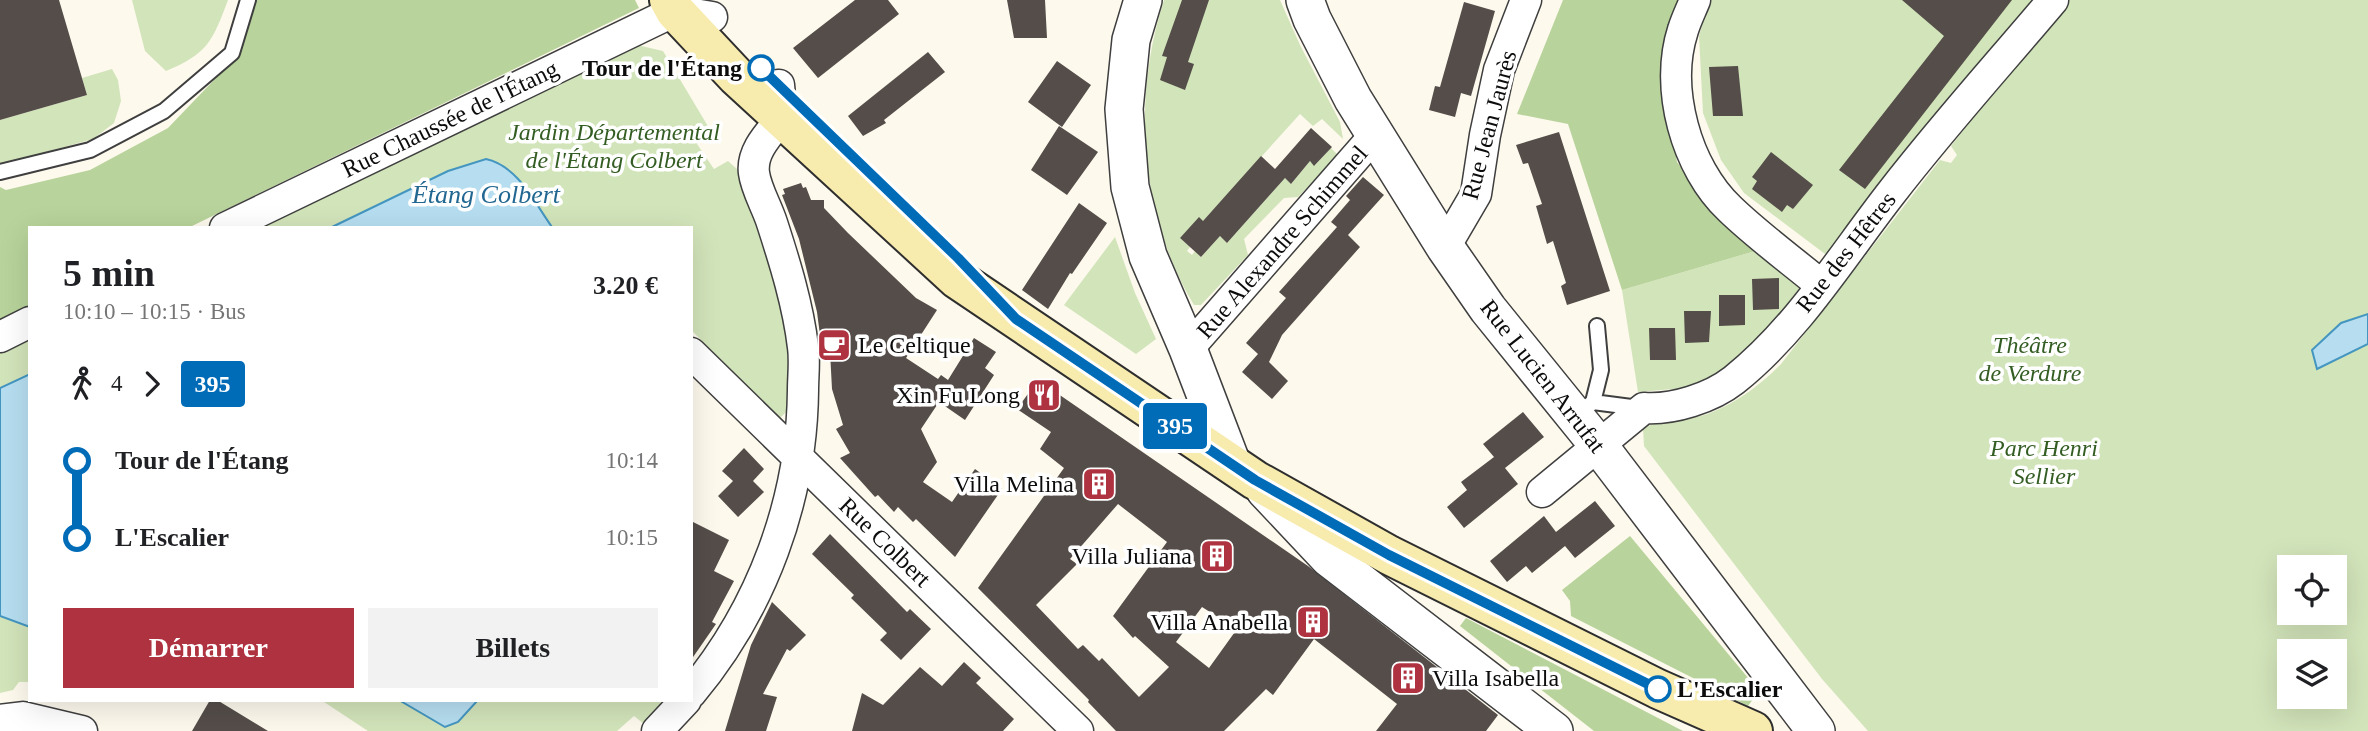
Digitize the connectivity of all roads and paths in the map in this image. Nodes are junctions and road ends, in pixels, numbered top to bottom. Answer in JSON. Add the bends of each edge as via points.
{"nodes":[{"id":1,"x":248,"y":0,"type":"edge"},
{"id":2,"x":1143,"y":0,"type":"edge"},
{"id":3,"x":1305,"y":0,"type":"edge"},
{"id":4,"x":1526,"y":0,"type":"edge"},
{"id":5,"x":1695,"y":0,"type":"edge"},
{"id":6,"x":2053,"y":0,"type":"edge"},
{"id":7,"x":689,"y":7,"type":"edge"},
{"id":8,"x":780,"y":102,"type":"junction"},
{"id":9,"x":1375,"y":135,"type":"junction"},
{"id":10,"x":0,"y":172,"type":"edge"},
{"id":11,"x":229,"y":226,"type":"edge"},
{"id":12,"x":1445,"y":247,"type":"junction"},
{"id":13,"x":1821,"y":285,"type":"junction"},
{"id":14,"x":28,"y":323,"type":"edge"},
{"id":15,"x":1597,"y":326,"type":"dead end"},
{"id":16,"x":0,"y":337,"type":"edge"},
{"id":17,"x":1188,"y":349,"type":"junction"},
{"id":18,"x":693,"y":355,"type":"edge"},
{"id":19,"x":1644,"y":408,"type":"junction"},
{"id":20,"x":1584,"y":409,"type":"junction"},
{"id":21,"x":1599,"y":446,"type":"junction"},
{"id":22,"x":798,"y":456,"type":"junction"},
{"id":23,"x":1243,"y":472,"type":"junction"},
{"id":24,"x":1542,"y":492,"type":"dead end"},
{"id":25,"x":693,"y":691,"type":"edge"},
{"id":26,"x":684,"y":702,"type":"edge"},
{"id":27,"x":0,"y":720,"type":"edge"},
{"id":28,"x":82,"y":731,"type":"edge"},
{"id":29,"x":657,"y":731,"type":"edge"},
{"id":30,"x":1078,"y":731,"type":"edge"},
{"id":31,"x":1554,"y":731,"type":"edge"},
{"id":32,"x":1753,"y":731,"type":"edge"},
{"id":33,"x":1815,"y":731,"type":"edge"}],
"edges":[{"from":1,"to":10,"type":"lane","via":[[232,53],[164,111],[90,150]]},
{"from":2,"to":17,"type":"street","via":[[1131,40],[1124,109],[1130,187],[1148,256]]},
{"from":3,"to":9,"type":"street","name":"Rue Lucien Arrufat"},
{"from":4,"to":12,"type":"street","name":"Rue Jean Jaurès","via":[[1499,70],[1476,194]]},
{"from":5,"to":13,"type":"street","via":[[1682,32],[1677,70],[1679,117],[1698,170],[1728,208]]},
{"from":6,"to":13,"type":"street","name":"Rue des Hêtres"},
{"from":7,"to":8,"type":"main road","via":[[736,76]]},
{"from":7,"to":11,"type":"street","name":"Rue Chaussée de l'Étang"},
{"from":8,"to":22,"type":"street","via":[[758,149],[753,172],[791,287],[803,348]]},
{"from":8,"to":23,"type":"main road","via":[[957,279]]},
{"from":9,"to":12,"type":"street","name":"Rue Lucien Arrufat"},
{"from":9,"to":17,"type":"street","name":"Rue Alexandre Schimmel"},
{"from":12,"to":20,"type":"street","name":"Rue Lucien Arrufat","via":[[1488,309]]},
{"from":13,"to":19,"type":"street","name":"Rue des Hêtres","via":[[1777,340],[1731,382],[1662,409]]},
{"from":14,"to":16,"type":"street"},
{"from":15,"to":20,"type":"lane","via":[[1601,370]]},
{"from":17,"to":23,"type":"street"},
{"from":18,"to":22,"type":"street","name":"Rue Colbert"},
{"from":19,"to":20,"type":"lane"},
{"from":19,"to":21,"type":"street"},
{"from":20,"to":21,"type":"street","name":"Rue Lucien Arrufat"},
{"from":21,"to":24,"type":"street"},
{"from":21,"to":33,"type":"street","name":"Rue Lucien Arrufat"},
{"from":22,"to":25,"type":"street","via":[[774,551],[748,610]]},
{"from":22,"to":30,"type":"street","name":"Rue Colbert"},
{"from":23,"to":31,"type":"street","via":[[1329,558]]},
{"from":23,"to":32,"type":"main road","via":[[1389,555],[1658,689]]},
{"from":26,"to":29,"type":"street"},
{"from":27,"to":28,"type":"street","via":[[23,717]]}]}
